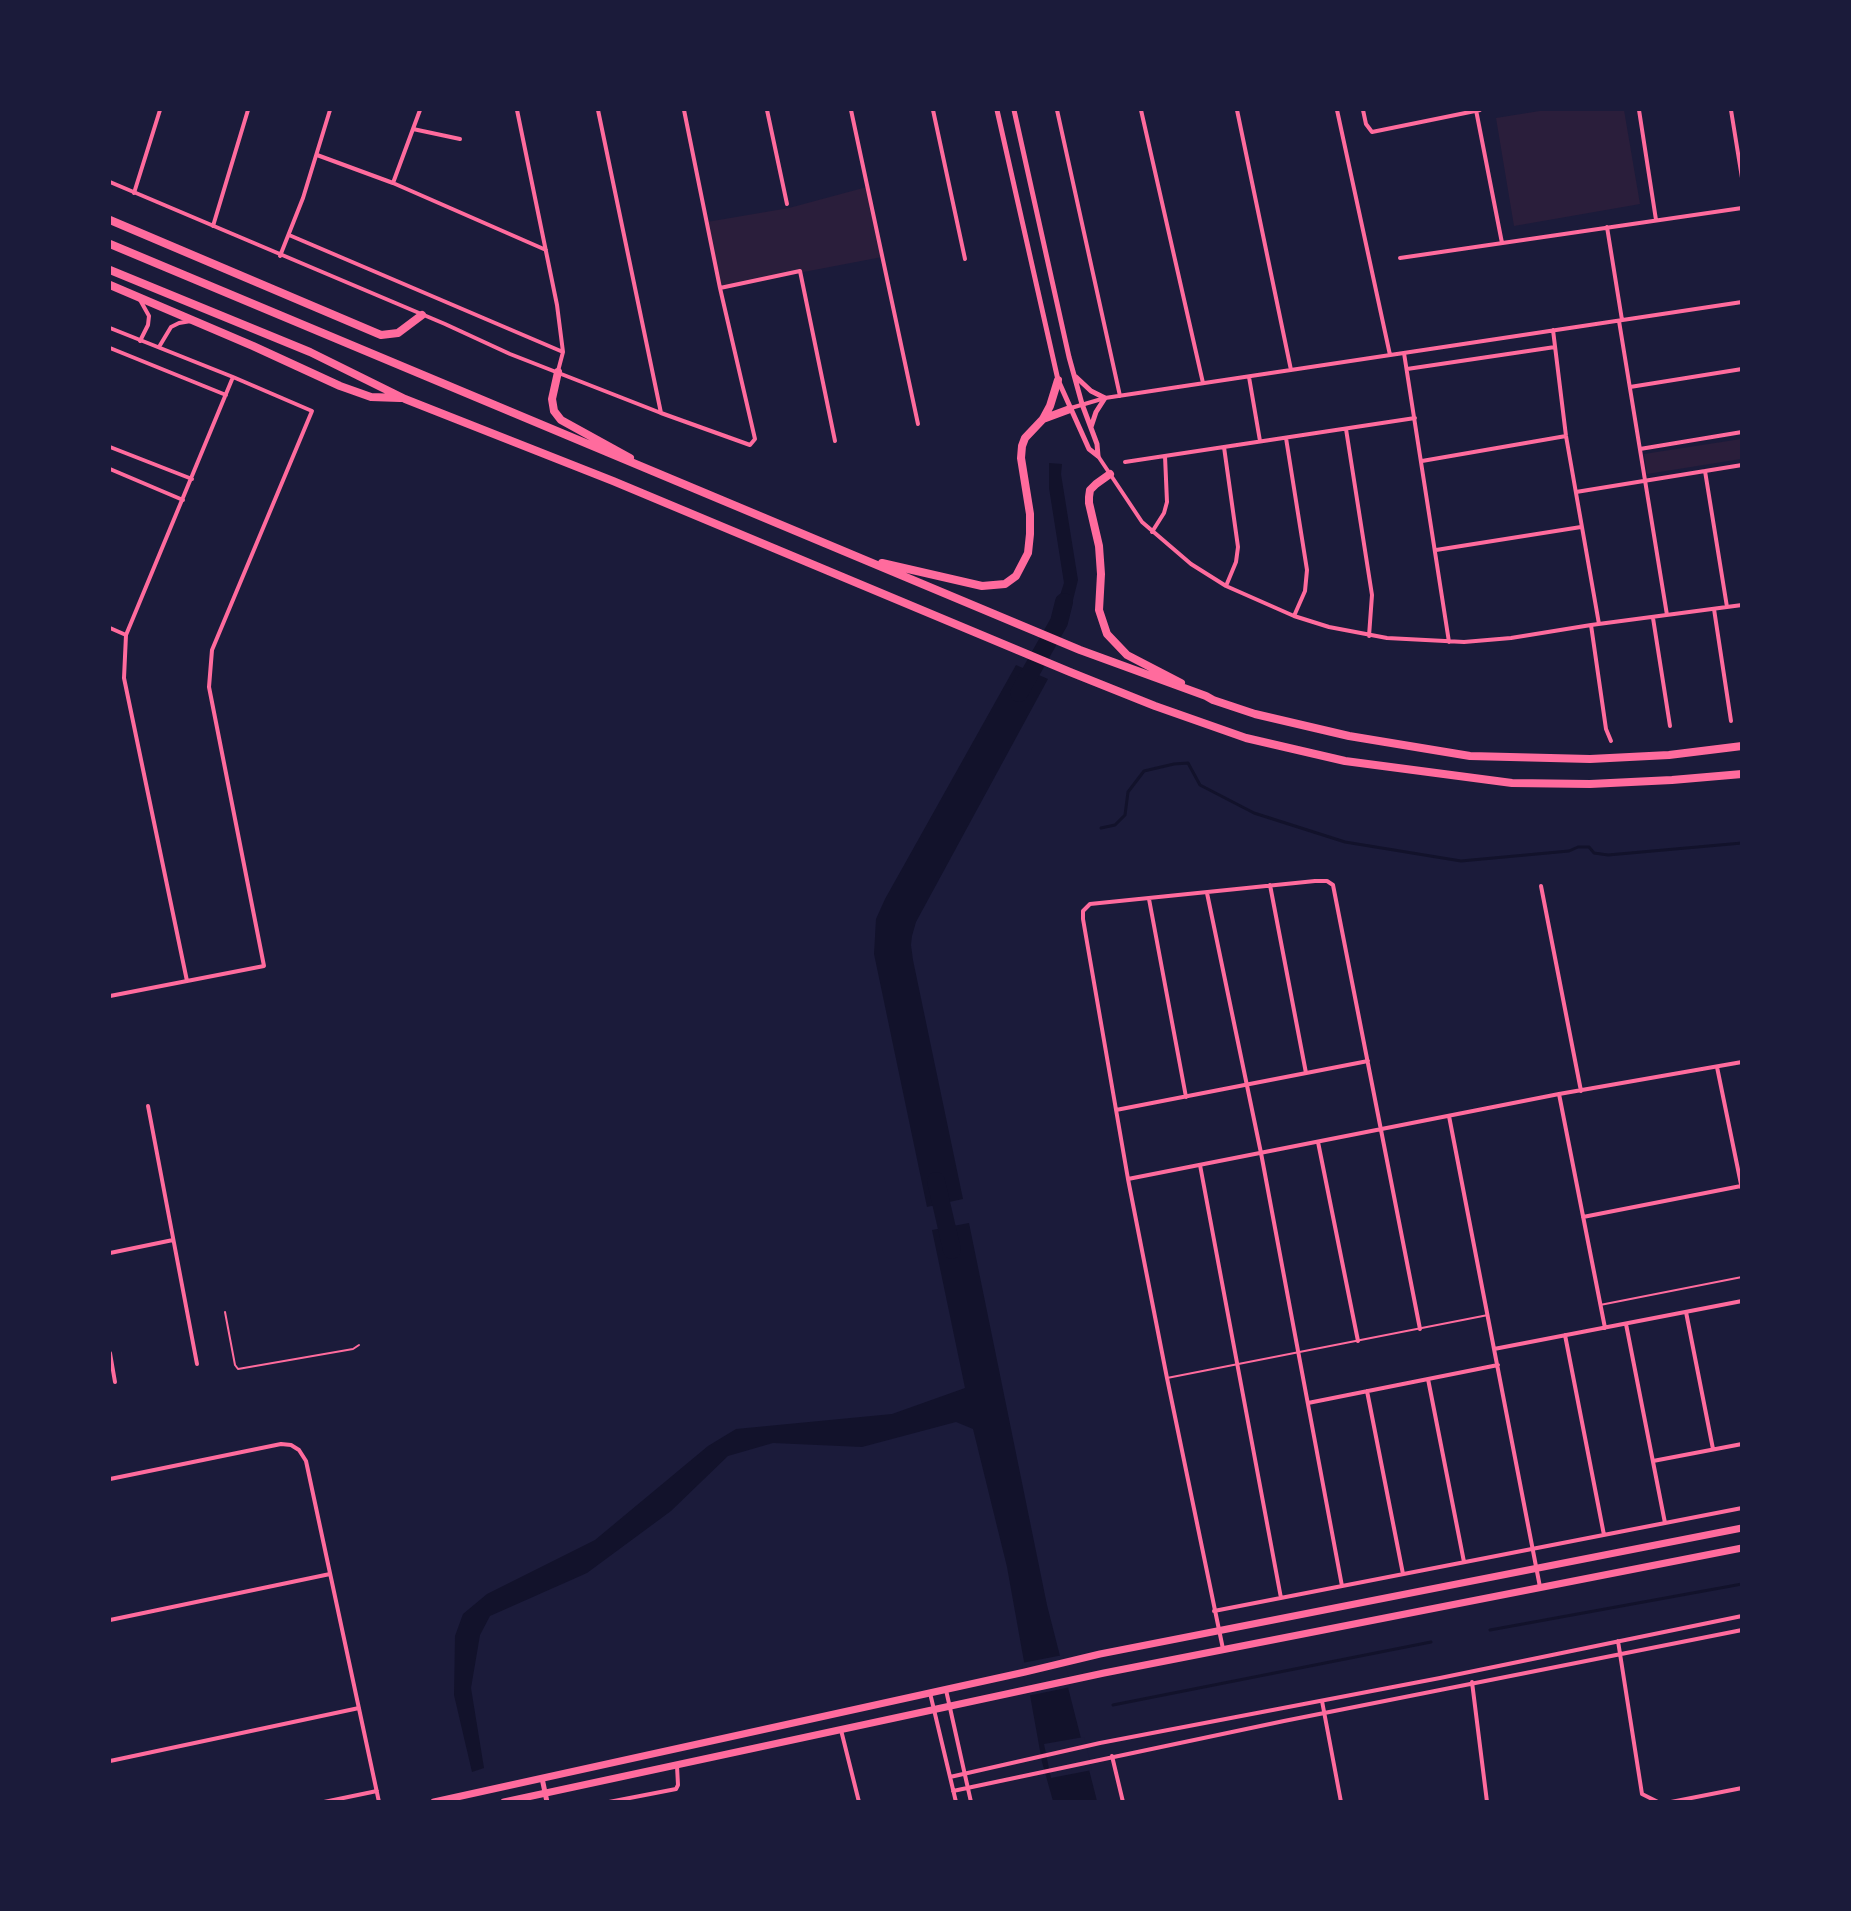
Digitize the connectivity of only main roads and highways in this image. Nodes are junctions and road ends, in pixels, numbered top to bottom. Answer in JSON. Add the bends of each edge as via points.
{"nodes":[{"id":1,"x":110,"y":220,"type":"edge"},
{"id":2,"x":110,"y":244,"type":"edge"},
{"id":3,"x":110,"y":270,"type":"edge"},
{"id":4,"x":110,"y":285,"type":"edge"},
{"id":5,"x":422,"y":315,"type":"road end"},
{"id":6,"x":558,"y":372,"type":"road end"},
{"id":7,"x":1058,"y":380,"type":"road end"},
{"id":8,"x":405,"y":399,"type":"junction"},
{"id":9,"x":1070,"y":409,"type":"road end"},
{"id":10,"x":1043,"y":420,"type":"junction"},
{"id":11,"x":655,"y":472,"type":"junction"},
{"id":12,"x":1110,"y":474,"type":"road end"},
{"id":13,"x":860,"y":557,"type":"junction"},
{"id":14,"x":1206,"y":696,"type":"junction"},
{"id":15,"x":1742,"y":746,"type":"edge"},
{"id":16,"x":1742,"y":774,"type":"edge"},
{"id":17,"x":1742,"y":1528,"type":"edge"},
{"id":18,"x":1742,"y":1548,"type":"edge"},
{"id":19,"x":434,"y":1802,"type":"edge"},
{"id":20,"x":504,"y":1802,"type":"edge"}],
"edges":[{"from":1,"to":5,"type":"highway","via":[[381,335],[398,333]]},
{"from":2,"to":11,"type":"highway"},
{"from":3,"to":8,"type":"highway","via":[[310,352]]},
{"from":4,"to":8,"type":"highway","via":[[350,390],[371,397]]},
{"from":6,"to":11,"type":"highway","via":[[552,399],[561,420]]},
{"from":7,"to":10,"type":"highway"},
{"from":8,"to":16,"type":"highway","via":[[624,485],[1070,672],[1246,738],[1345,761],[1512,783],[1590,784]]},
{"from":9,"to":10,"type":"highway"},
{"from":10,"to":13,"type":"highway","via":[[1022,446],[1030,534],[1022,568],[1011,581],[982,586]]},
{"from":11,"to":13,"type":"highway"},
{"from":12,"to":14,"type":"highway","via":[[1090,490],[1089,503],[1099,546],[1099,610],[1107,634],[1127,656]]},
{"from":13,"to":14,"type":"highway","via":[[1080,650]]},
{"from":14,"to":15,"type":"highway","via":[[1255,714],[1349,736],[1470,756],[1590,759]]},
{"from":17,"to":19,"type":"main road","via":[[1077,1659]]},
{"from":18,"to":20,"type":"main road","via":[[1027,1689]]}]}
